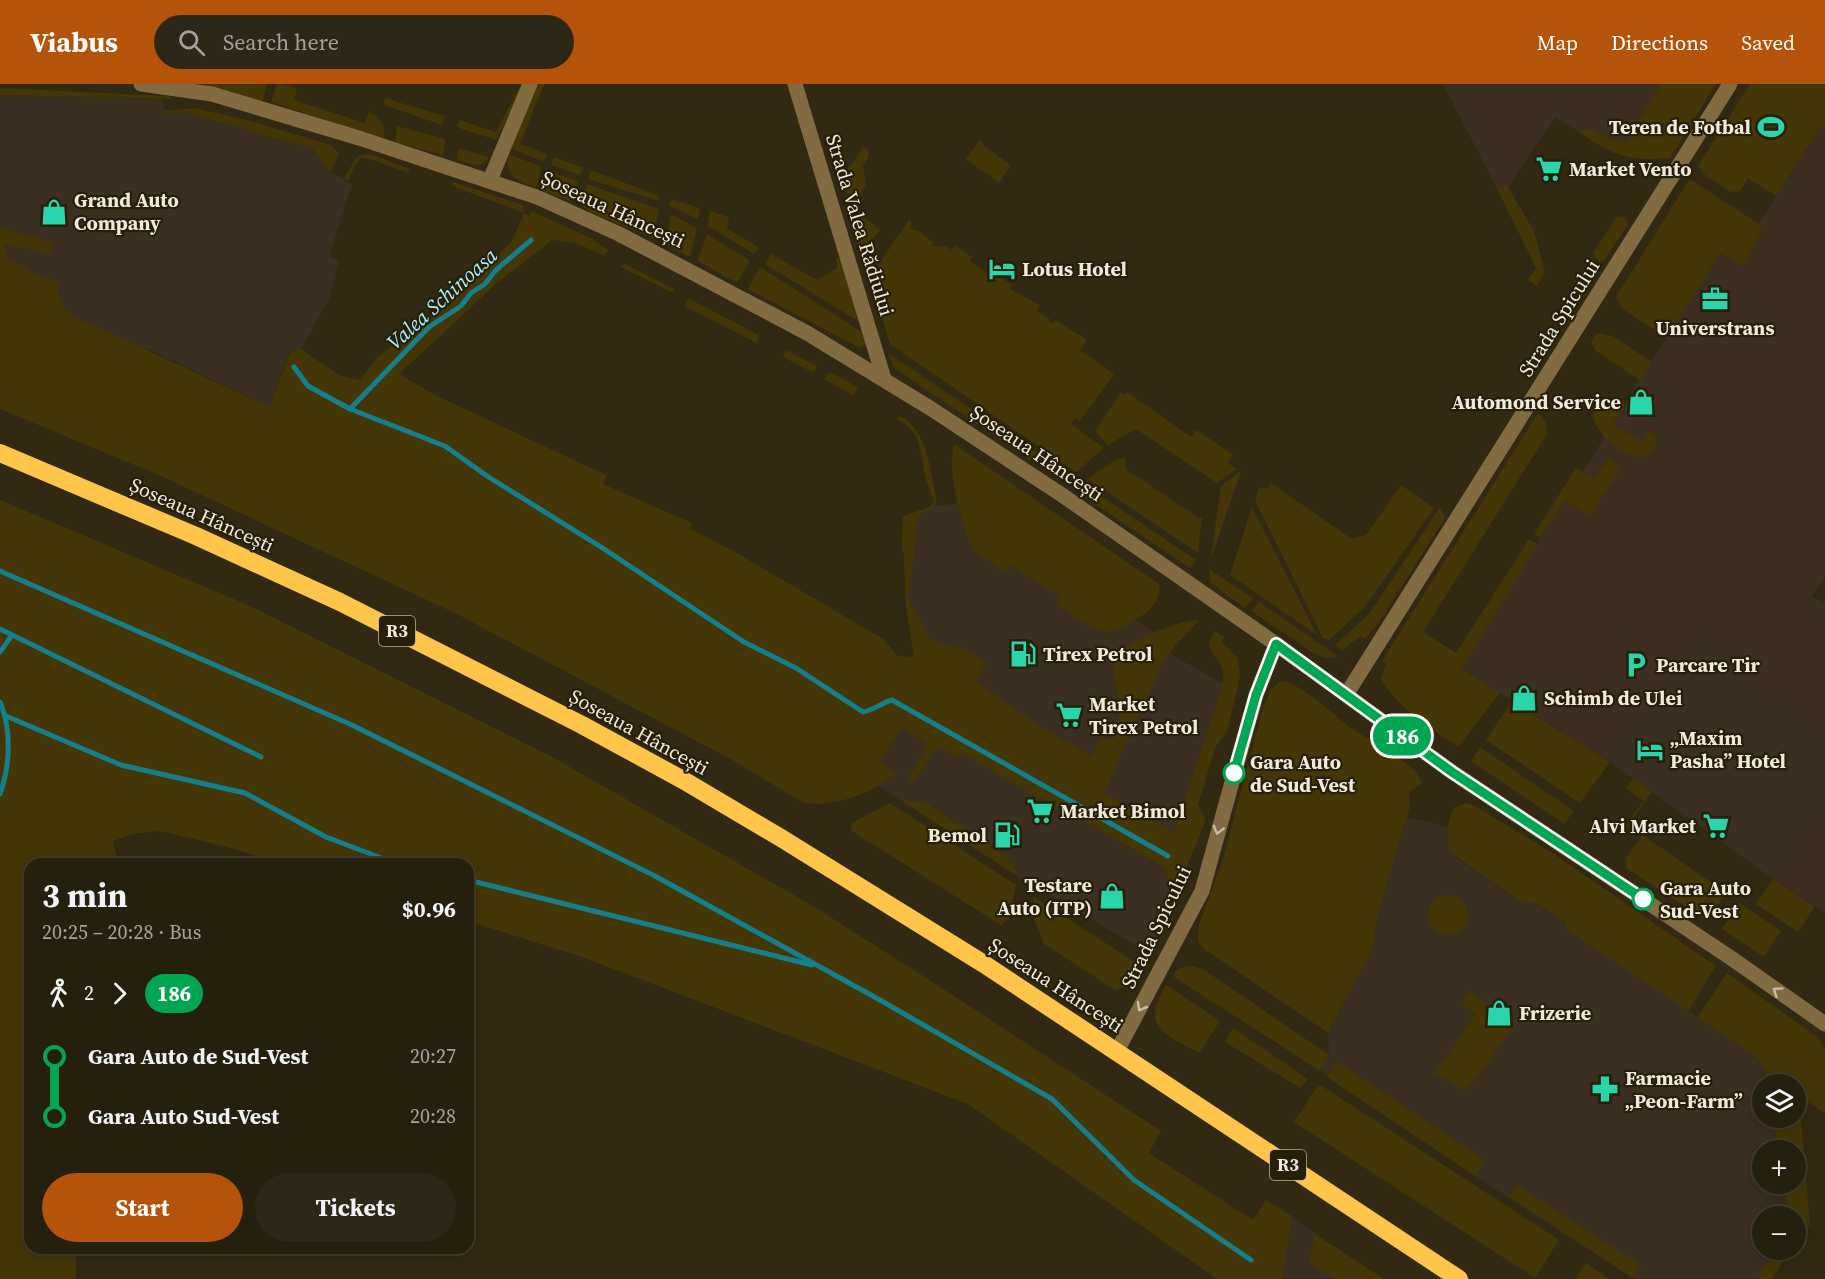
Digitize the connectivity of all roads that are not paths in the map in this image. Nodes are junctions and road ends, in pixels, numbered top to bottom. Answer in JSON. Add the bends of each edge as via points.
{"nodes":[{"id":1,"x":141,"y":84,"type":"edge"},
{"id":2,"x":530,"y":84,"type":"edge"},
{"id":3,"x":795,"y":84,"type":"edge"},
{"id":4,"x":1730,"y":84,"type":"edge"},
{"id":5,"x":490,"y":180,"type":"junction"},
{"id":6,"x":884,"y":379,"type":"junction"},
{"id":7,"x":0,"y":453,"type":"edge"},
{"id":8,"x":1276,"y":644,"type":"junction"},
{"id":9,"x":1346,"y":695,"type":"junction"},
{"id":10,"x":1825,"y":1024,"type":"edge"},
{"id":11,"x":1117,"y":1051,"type":"junction"},
{"id":12,"x":1459,"y":1279,"type":"edge"}],
"edges":[{"from":1,"to":5,"type":"street","name":"Șoseaua Hâncești","via":[[212,94]]},
{"from":2,"to":5,"type":"street"},
{"from":3,"to":6,"type":"street","name":"Strada Valea Rădiului"},
{"from":4,"to":9,"type":"street","name":"Strada Spicului"},
{"from":5,"to":6,"type":"street","name":"Șoseaua Hâncești","via":[[620,234],[807,333]]},
{"from":6,"to":8,"type":"street","name":"Șoseaua Hâncești","via":[[1062,495]]},
{"from":7,"to":11,"type":"highway","name":"Șoseaua Hâncești","number":"R3","via":[[267,567],[582,725],[781,838]]},
{"from":8,"to":9,"type":"street","name":"Șoseaua Hâncești"},
{"from":8,"to":11,"type":"street","name":"Strada Spicului","one_way":true,"via":[[1256,695],[1202,891]]},
{"from":10,"to":9,"type":"street","name":"Șoseaua Hâncești","one_way":true,"via":[[1452,772]]},
{"from":11,"to":12,"type":"highway","name":"Șoseaua Hâncești","number":"R3"}]}
